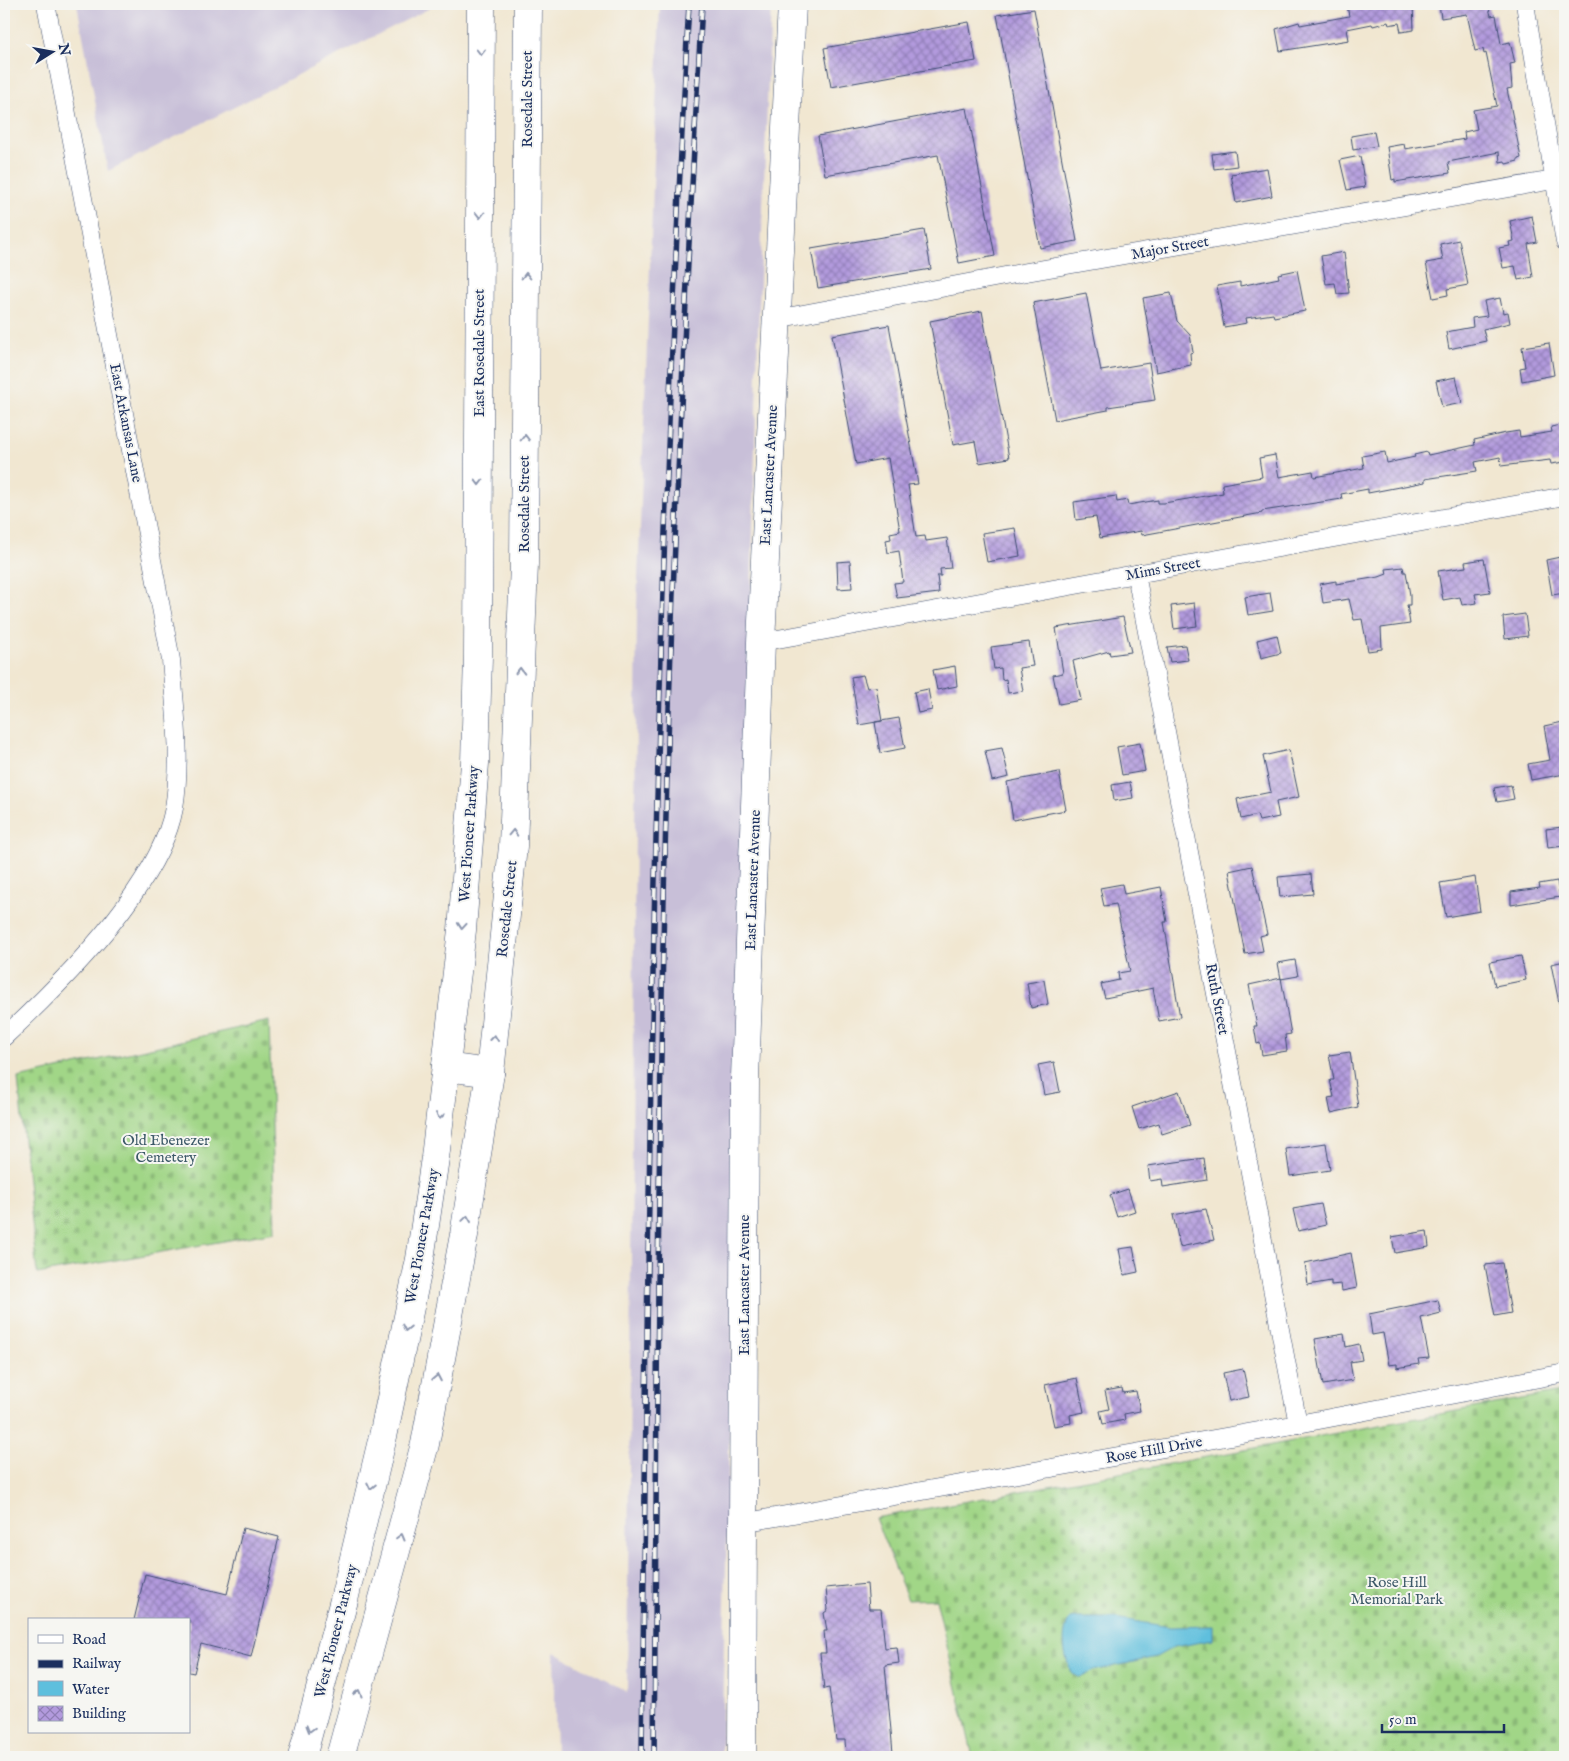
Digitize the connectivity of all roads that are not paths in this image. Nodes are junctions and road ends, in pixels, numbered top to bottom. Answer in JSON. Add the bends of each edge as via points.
{"nodes":[{"id":1,"x":46,"y":4,"type":"edge"},
{"id":2,"x":481,"y":4,"type":"edge"},
{"id":3,"x":528,"y":4,"type":"edge"},
{"id":4,"x":792,"y":4,"type":"edge"},
{"id":5,"x":1524,"y":4,"type":"edge"},
{"id":6,"x":1560,"y":179,"type":"edge"},
{"id":7,"x":1565,"y":242,"type":"edge"},
{"id":8,"x":776,"y":319,"type":"junction"},
{"id":9,"x":1565,"y":496,"type":"edge"},
{"id":10,"x":1136,"y":574,"type":"junction"},
{"id":11,"x":761,"y":642,"type":"junction"},
{"id":12,"x":476,"y":703,"type":"joint"},
{"id":13,"x":4,"y":1037,"type":"edge"},
{"id":14,"x":446,"y":1067,"type":"junction"},
{"id":15,"x":490,"y":1073,"type":"junction"},
{"id":16,"x":1565,"y":1373,"type":"edge"},
{"id":17,"x":1298,"y":1424,"type":"junction"},
{"id":18,"x":742,"y":1523,"type":"junction"},
{"id":19,"x":302,"y":1757,"type":"edge"},
{"id":20,"x":340,"y":1757,"type":"edge"},
{"id":21,"x":742,"y":1757,"type":"edge"}],
"edges":[{"from":1,"to":13,"type":"street","name":"East Arkansas Lane","via":[[171,660],[178,742],[174,808],[163,844],[113,923]]},
{"from":2,"to":12,"type":"main road","name":"East Rosedale Street","one_way":true},
{"from":15,"to":3,"type":"main road","name":"Rosedale Street","one_way":true,"via":[[513,846],[524,564]]},
{"from":4,"to":8,"type":"main road","name":"East Lancaster Avenue"},
{"from":5,"to":6,"type":"street"},
{"from":6,"to":7,"type":"street"},
{"from":6,"to":8,"type":"street","name":"Major Street"},
{"from":8,"to":11,"type":"main road","name":"East Lancaster Avenue"},
{"from":9,"to":10,"type":"street","name":"Mims Street"},
{"from":10,"to":11,"type":"street","name":"Mims Street"},
{"from":10,"to":17,"type":"street","name":"Ruth Street"},
{"from":11,"to":18,"type":"main road","name":"East Lancaster Avenue","via":[[746,1078]]},
{"from":12,"to":14,"type":"main road","name":"West Pioneer Parkway","one_way":true,"via":[[475,763],[462,930]]},
{"from":14,"to":15,"type":"main road"},
{"from":14,"to":19,"type":"main road","name":"West Pioneer Parkway","one_way":true,"via":[[420,1259],[384,1432]]},
{"from":20,"to":15,"type":"main road","one_way":true,"via":[[425,1444]]},
{"from":16,"to":17,"type":"street","name":"Rose Hill Drive"},
{"from":17,"to":18,"type":"street","name":"Rose Hill Drive"},
{"from":18,"to":21,"type":"main road","name":"East Lancaster Avenue"}]}
